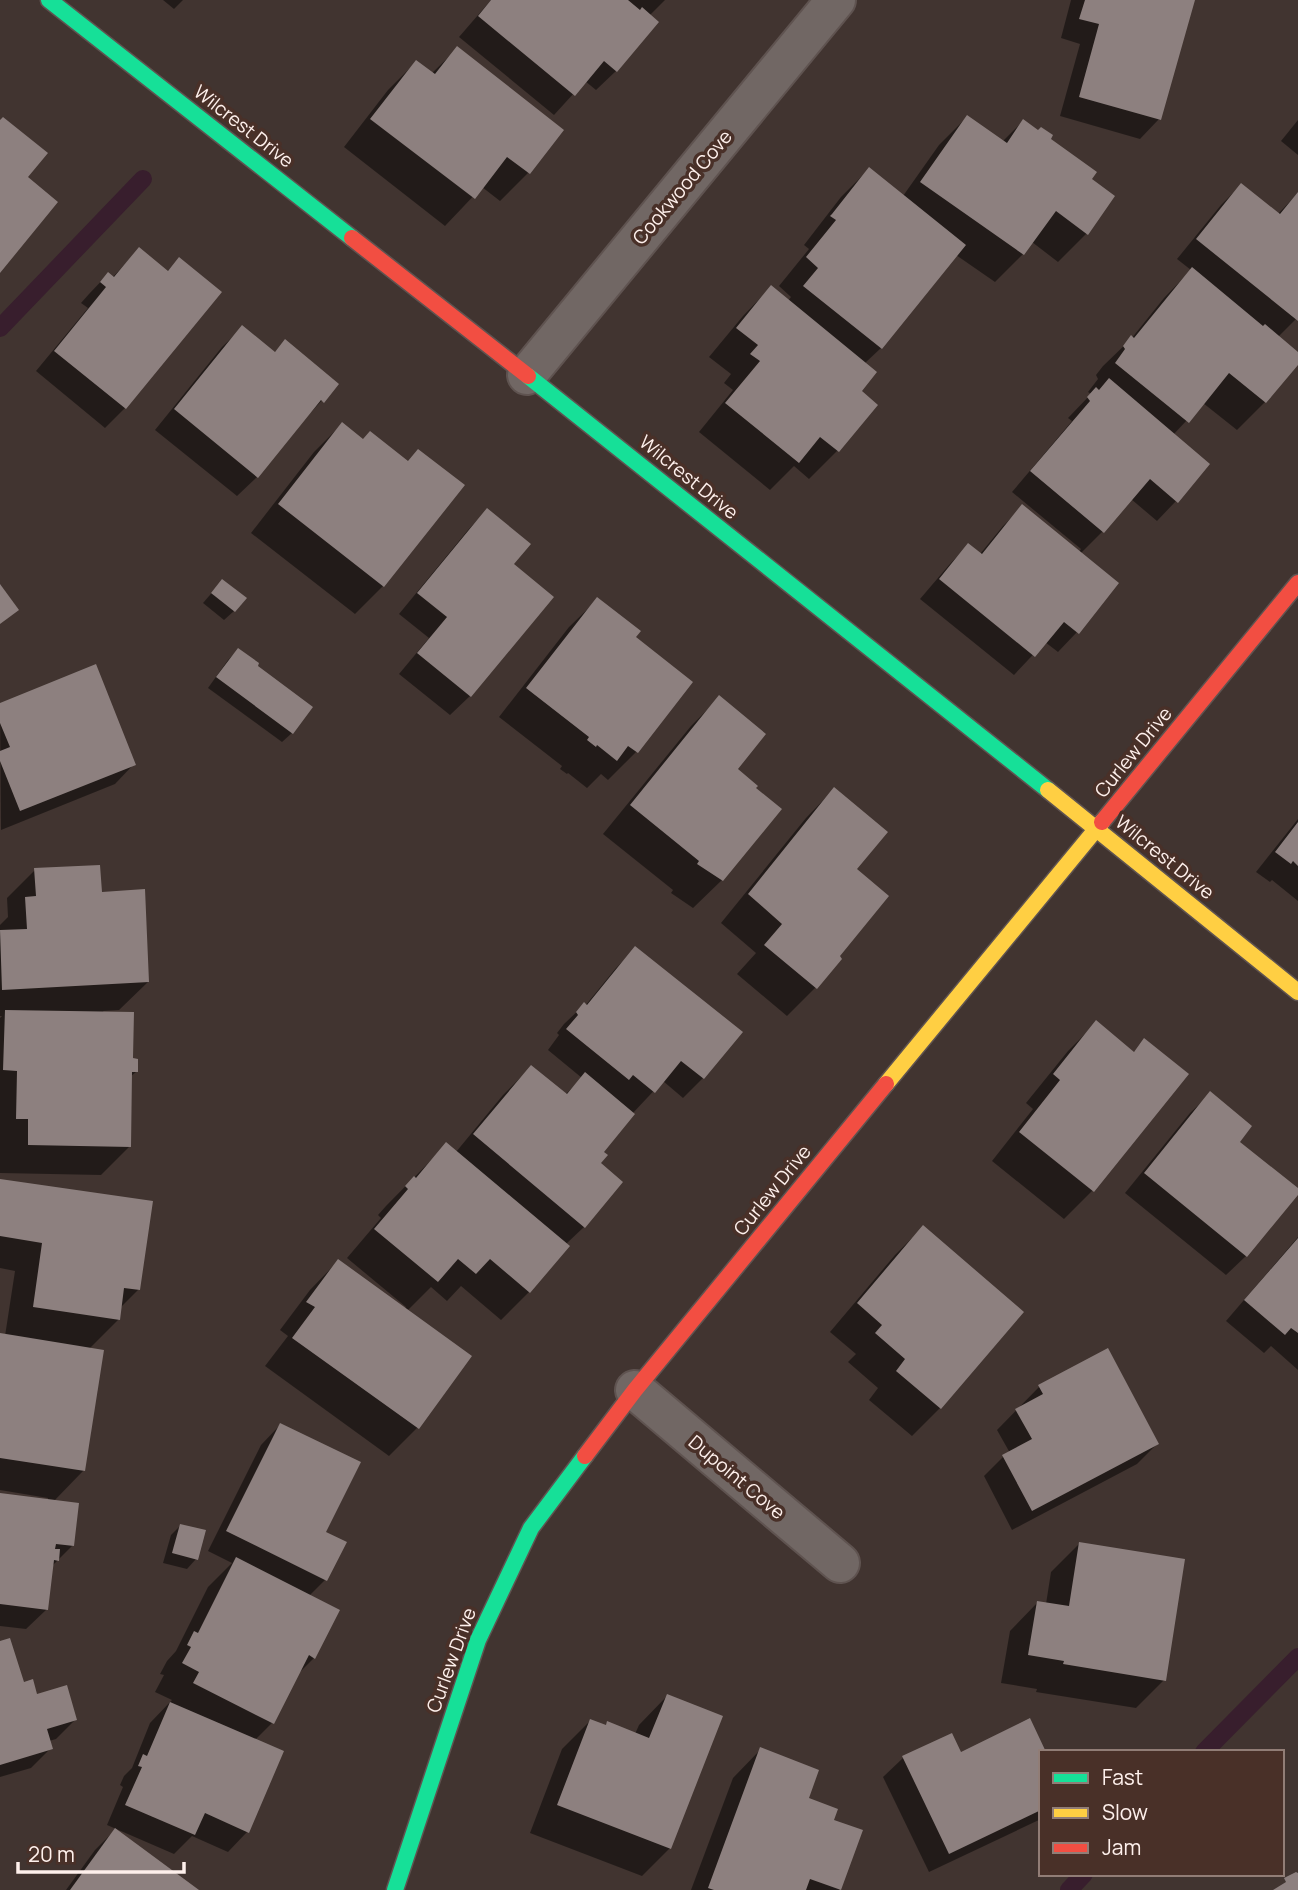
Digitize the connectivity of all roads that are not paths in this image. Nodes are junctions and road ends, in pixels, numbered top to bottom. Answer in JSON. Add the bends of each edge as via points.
{"nodes":[{"id":1,"x":50,"y":0,"type":"edge"},
{"id":2,"x":836,"y":0,"type":"edge"},
{"id":3,"x":527,"y":375,"type":"junction"},
{"id":4,"x":1298,"y":583,"type":"edge"},
{"id":5,"x":1097,"y":829,"type":"junction"},
{"id":6,"x":1298,"y":992,"type":"edge"},
{"id":7,"x":635,"y":1390,"type":"junction"},
{"id":8,"x":840,"y":1563,"type":"dead end"},
{"id":9,"x":395,"y":1890,"type":"edge"}],
"edges":[{"from":1,"to":3,"type":"street","name":"Wilcrest Drive"},
{"from":2,"to":3,"type":"street","name":"Cookwood Cove"},
{"from":3,"to":5,"type":"street","name":"Wilcrest Drive"},
{"from":4,"to":5,"type":"street","name":"Curlew Drive"},
{"from":5,"to":6,"type":"street","name":"Wilcrest Drive"},
{"from":5,"to":7,"type":"street","name":"Curlew Drive"},
{"from":7,"to":8,"type":"street","name":"Dupoint Cove"},
{"from":7,"to":9,"type":"street","name":"Curlew Drive","via":[[531,1528],[478,1640]]}]}
